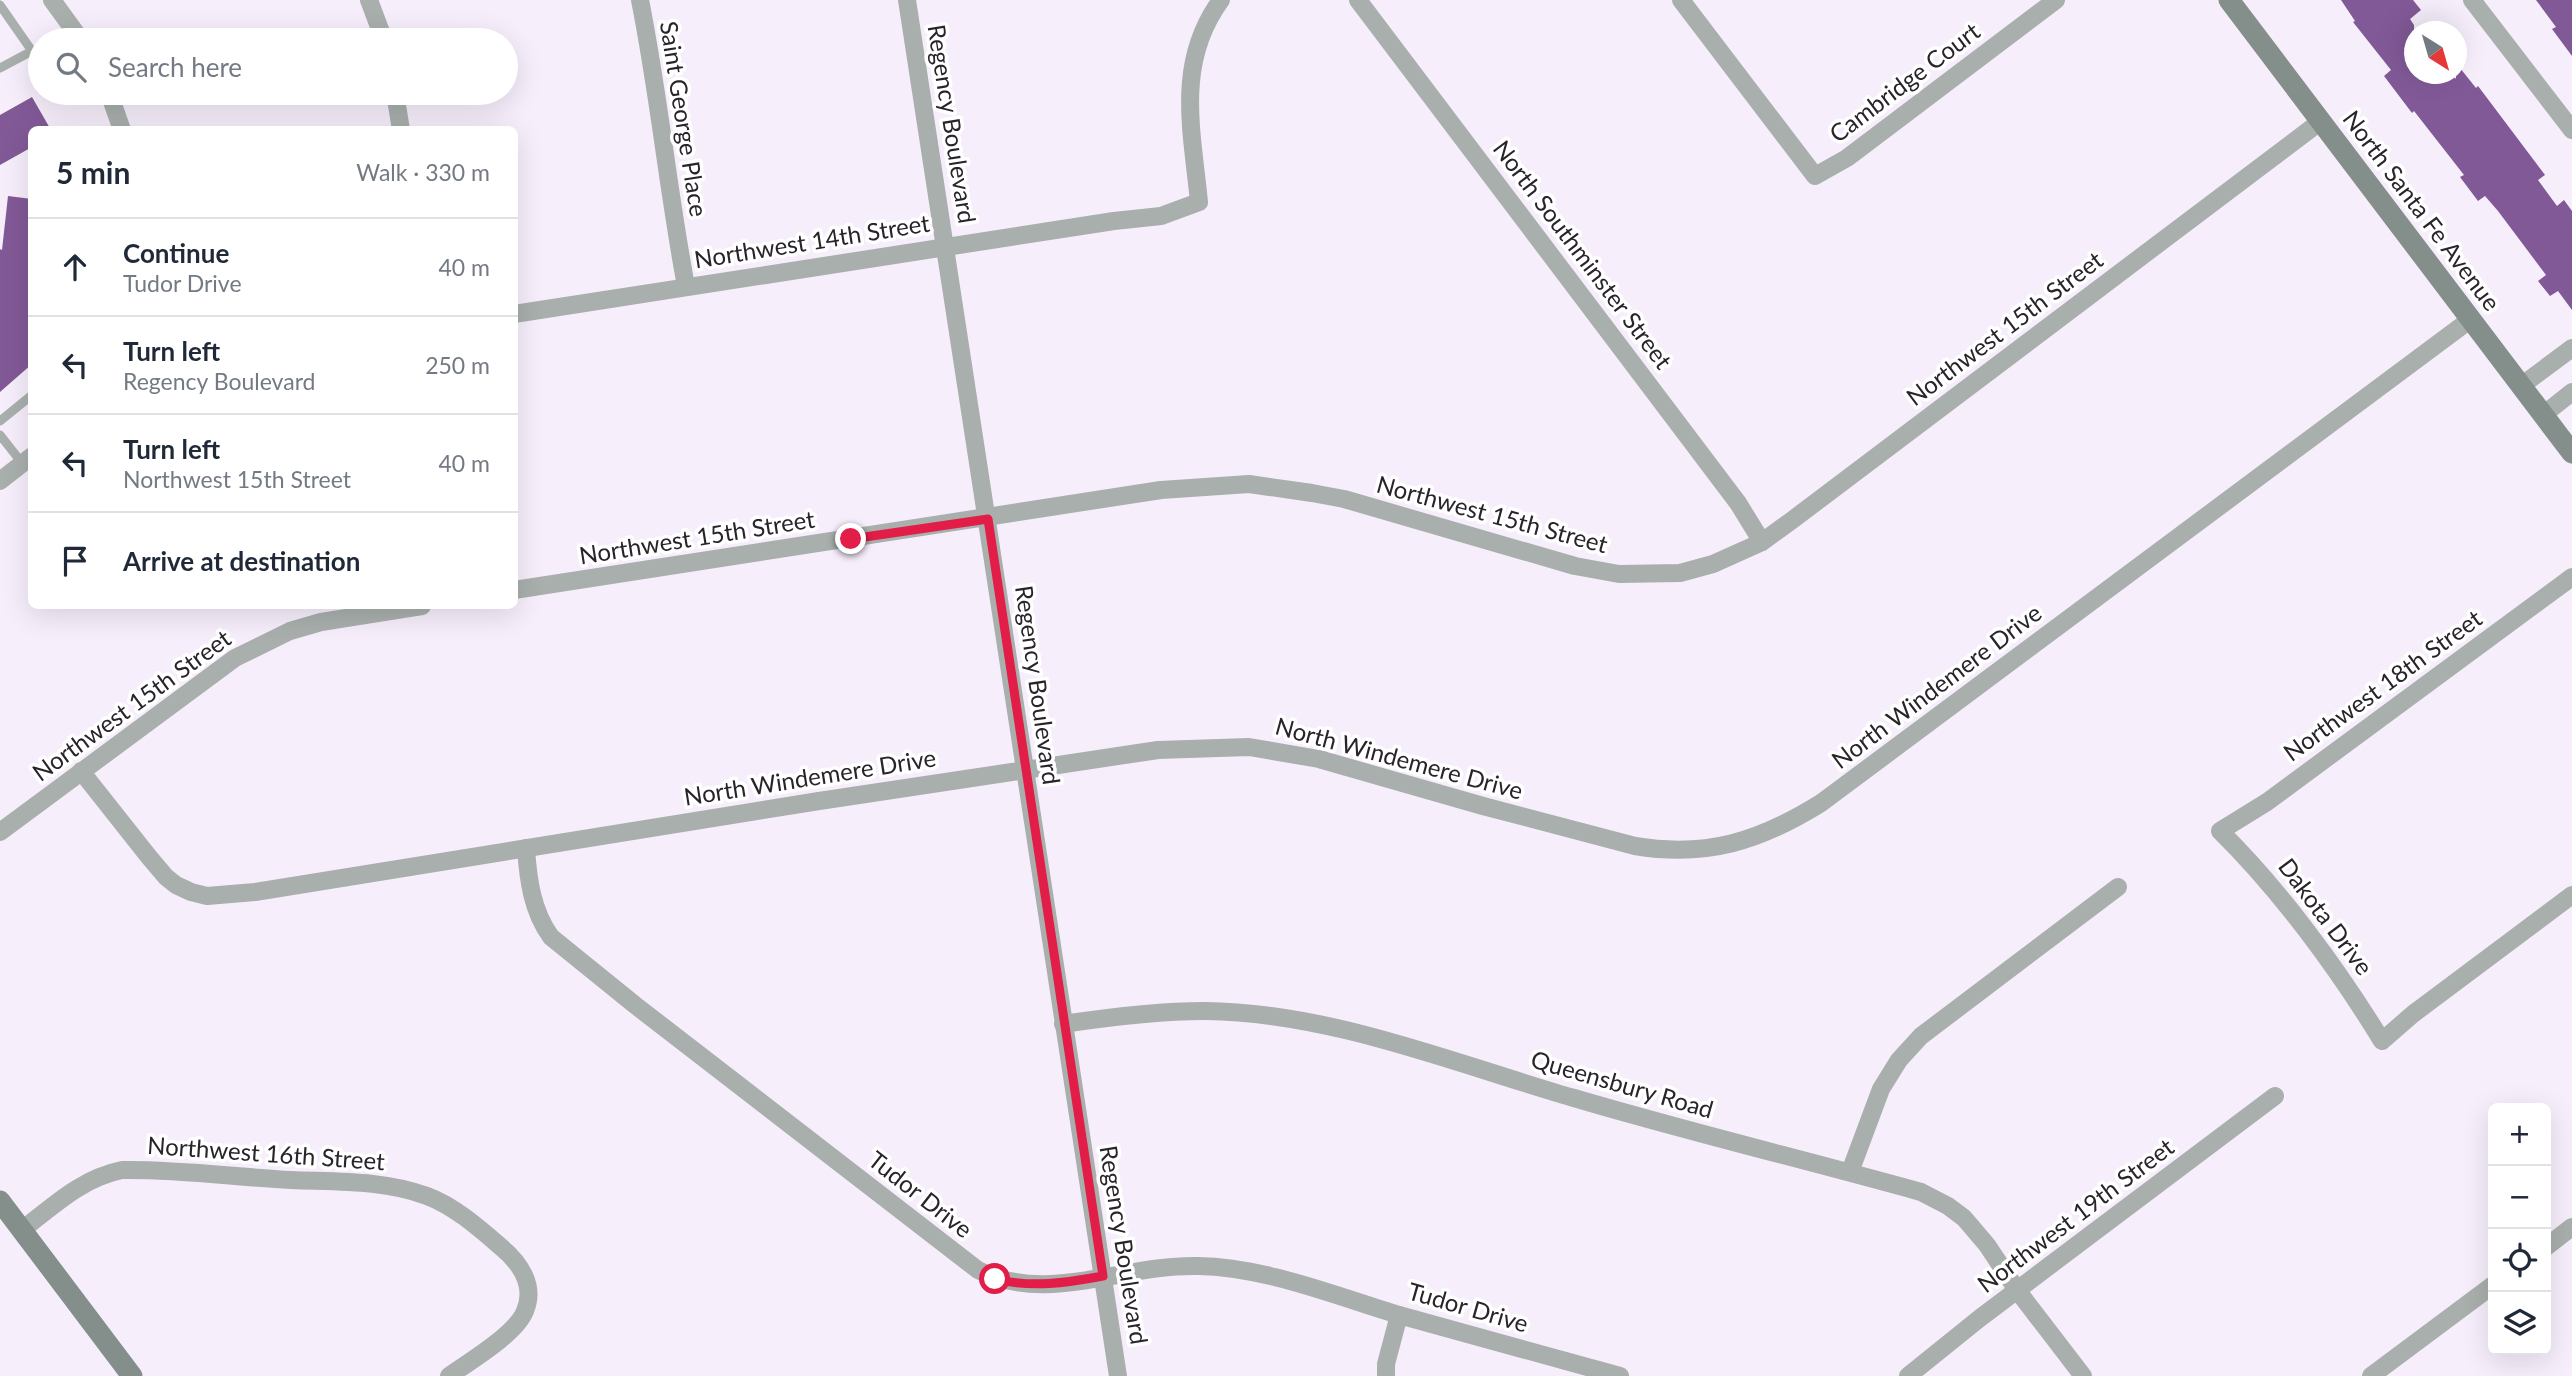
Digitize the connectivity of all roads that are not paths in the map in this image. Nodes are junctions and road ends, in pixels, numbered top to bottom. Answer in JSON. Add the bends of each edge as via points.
{"nodes":[{"id":1,"x":52,"y":0,"type":"edge"},
{"id":2,"x":369,"y":0,"type":"edge"},
{"id":3,"x":640,"y":0,"type":"edge"},
{"id":4,"x":907,"y":0,"type":"edge"},
{"id":5,"x":1221,"y":0,"type":"edge"},
{"id":6,"x":1359,"y":0,"type":"edge"},
{"id":7,"x":1681,"y":0,"type":"edge"},
{"id":8,"x":2056,"y":0,"type":"edge"},
{"id":9,"x":2229,"y":0,"type":"edge"},
{"id":10,"x":2472,"y":0,"type":"edge"},
{"id":11,"x":0,"y":5,"type":"edge"},
{"id":12,"x":72,"y":28,"type":"edge"},
{"id":13,"x":380,"y":28,"type":"edge"},
{"id":14,"x":28,"y":45,"type":"edge"},
{"id":15,"x":28,"y":53,"type":"edge"},
{"id":16,"x":0,"y":68,"type":"edge"},
{"id":17,"x":113,"y":105,"type":"edge"},
{"id":18,"x":397,"y":105,"type":"edge"},
{"id":19,"x":2320,"y":121,"type":"junction"},
{"id":20,"x":120,"y":126,"type":"edge"},
{"id":21,"x":400,"y":126,"type":"edge"},
{"id":22,"x":2572,"y":130,"type":"edge"},
{"id":23,"x":945,"y":247,"type":"junction"},
{"id":24,"x":686,"y":286,"type":"junction"},
{"id":25,"x":518,"y":313,"type":"edge"},
{"id":26,"x":2471,"y":319,"type":"junction"},
{"id":27,"x":2572,"y":348,"type":"edge"},
{"id":28,"x":2521,"y":386,"type":"junction"},
{"id":29,"x":2572,"y":393,"type":"edge"},
{"id":30,"x":28,"y":398,"type":"edge"},
{"id":31,"x":2543,"y":415,"type":"junction"},
{"id":32,"x":0,"y":421,"type":"edge"},
{"id":33,"x":0,"y":435,"type":"edge"},
{"id":34,"x":2572,"y":453,"type":"edge"},
{"id":35,"x":27,"y":459,"type":"edge"},
{"id":36,"x":0,"y":481,"type":"edge"},
{"id":37,"x":988,"y":519,"type":"junction"},
{"id":38,"x":1762,"y":542,"type":"junction"},
{"id":39,"x":2572,"y":577,"type":"edge"},
{"id":40,"x":518,"y":589,"type":"edge"},
{"id":41,"x":403,"y":609,"type":"edge"},
{"id":42,"x":1024,"y":770,"type":"junction"},
{"id":43,"x":81,"y":771,"type":"junction"},
{"id":44,"x":2220,"y":831,"type":"joint"},
{"id":45,"x":0,"y":832,"type":"edge"},
{"id":46,"x":526,"y":848,"type":"junction"},
{"id":47,"x":2118,"y":887,"type":"dead end"},
{"id":48,"x":2572,"y":895,"type":"edge"},
{"id":49,"x":1063,"y":1024,"type":"junction"},
{"id":50,"x":2275,"y":1096,"type":"dead end"},
{"id":51,"x":1850,"y":1172,"type":"junction"},
{"id":52,"x":0,"y":1201,"type":"edge"},
{"id":53,"x":2572,"y":1227,"type":"edge"},
{"id":54,"x":22,"y":1230,"type":"junction"},
{"id":55,"x":2551,"y":1243,"type":"edge"},
{"id":56,"x":1103,"y":1276,"type":"junction"},
{"id":57,"x":2488,"y":1289,"type":"edge"},
{"id":58,"x":2017,"y":1290,"type":"junction"},
{"id":59,"x":1399,"y":1315,"type":"junction"},
{"id":60,"x":132,"y":1376,"type":"edge"},
{"id":61,"x":449,"y":1376,"type":"edge"},
{"id":62,"x":1118,"y":1376,"type":"edge"},
{"id":63,"x":1386,"y":1376,"type":"edge"},
{"id":64,"x":1620,"y":1376,"type":"edge"},
{"id":65,"x":1908,"y":1376,"type":"edge"},
{"id":66,"x":2083,"y":1376,"type":"edge"},
{"id":67,"x":2371,"y":1376,"type":"edge"}],
"edges":[{"from":1,"to":12,"type":"street"},
{"from":2,"to":13,"type":"street"},
{"from":3,"to":24,"type":"street","name":"Saint George Place"},
{"from":4,"to":23,"type":"street","name":"Regency Boulevard"},
{"from":5,"to":23,"type":"street","name":"Northwest 14th Street","via":[[1202,35],[1190,83],[1199,202],[1161,216]]},
{"from":6,"to":38,"type":"street","name":"North Southminster Street","via":[[1738,503]]},
{"from":7,"to":8,"type":"street","name":"Cambridge Court","via":[[1815,176],[1847,158]]},
{"from":9,"to":19,"type":"main road","name":"North Santa Fe Avenue"},
{"from":10,"to":22,"type":"street"},
{"from":11,"to":14,"type":"lane"},
{"from":15,"to":16,"type":"lane"},
{"from":17,"to":20,"type":"street"},
{"from":18,"to":21,"type":"street"},
{"from":19,"to":26,"type":"main road","name":"North Santa Fe Avenue"},
{"from":19,"to":38,"type":"street","name":"Northwest 15th Street"},
{"from":23,"to":24,"type":"street","name":"Northwest 14th Street"},
{"from":23,"to":37,"type":"street","name":"Regency Boulevard"},
{"from":24,"to":25,"type":"street","name":"Northwest 14th Street"},
{"from":26,"to":28,"type":"main road","name":"North Santa Fe Avenue"},
{"from":26,"to":42,"type":"street","name":"North Windemere Drive","via":[[1821,803],[1759,836],[1712,848],[1635,846],[1319,759],[1249,747],[1158,750]]},
{"from":27,"to":28,"type":"street"},
{"from":28,"to":31,"type":"main road","name":"North Santa Fe Avenue"},
{"from":29,"to":31,"type":"street"},
{"from":30,"to":32,"type":"lane"},
{"from":31,"to":34,"type":"main road","name":"North Santa Fe Avenue"},
{"from":33,"to":35,"type":"lane"},
{"from":35,"to":36,"type":"street"},
{"from":37,"to":38,"type":"street","name":"Northwest 15th Street","via":[[1161,490],[1249,484],[1344,499],[1575,566],[1619,574],[1680,573]]},
{"from":37,"to":40,"type":"street","name":"Northwest 15th Street"},
{"from":37,"to":42,"type":"street","name":"Regency Boulevard"},
{"from":39,"to":44,"type":"street","name":"Northwest 18th Street","via":[[2267,802]]},
{"from":41,"to":43,"type":"street","name":"Northwest 15th Street","via":[[321,622],[267,641],[195,685]]},
{"from":42,"to":46,"type":"street","name":"North Windemere Drive"},
{"from":42,"to":49,"type":"street","name":"Regency Boulevard"},
{"from":43,"to":45,"type":"street","name":"Northwest 15th Street"},
{"from":43,"to":46,"type":"street","name":"North Windemere Drive","via":[[166,877],[191,892],[207,895],[255,892]]},
{"from":44,"to":48,"type":"street","name":"Dakota Drive","via":[[2258,867],[2382,1041]]},
{"from":46,"to":56,"type":"street","name":"Tudor Drive","via":[[536,907],[551,937],[978,1270],[1003,1281],[1034,1285]]},
{"from":47,"to":51,"type":"street","via":[[1921,1036],[1881,1089]]},
{"from":49,"to":51,"type":"street","name":"Queensbury Road","via":[[1206,1011],[1294,1020],[1365,1035],[1576,1099]]},
{"from":49,"to":56,"type":"street","name":"Regency Boulevard"},
{"from":50,"to":58,"type":"street","name":"Northwest 19th Street"},
{"from":51,"to":58,"type":"street","name":"Queensbury Road","via":[[1921,1192],[1948,1206],[1987,1245]]},
{"from":52,"to":54,"type":"main road"},
{"from":53,"to":55,"type":"street"},
{"from":54,"to":60,"type":"main road"},
{"from":54,"to":61,"type":"street","name":"Northwest 16th Street","via":[[89,1181],[121,1170],[373,1184],[427,1196],[509,1253],[528,1287],[520,1319]]},
{"from":56,"to":59,"type":"street","name":"Tudor Drive","via":[[1196,1266],[1223,1268]]},
{"from":56,"to":62,"type":"street","name":"Regency Boulevard"},
{"from":57,"to":67,"type":"street"},
{"from":58,"to":65,"type":"street","name":"Northwest 19th Street"},
{"from":58,"to":66,"type":"street","name":"Queensbury Road"},
{"from":59,"to":63,"type":"street"},
{"from":59,"to":64,"type":"street","name":"Tudor Drive"}]}
